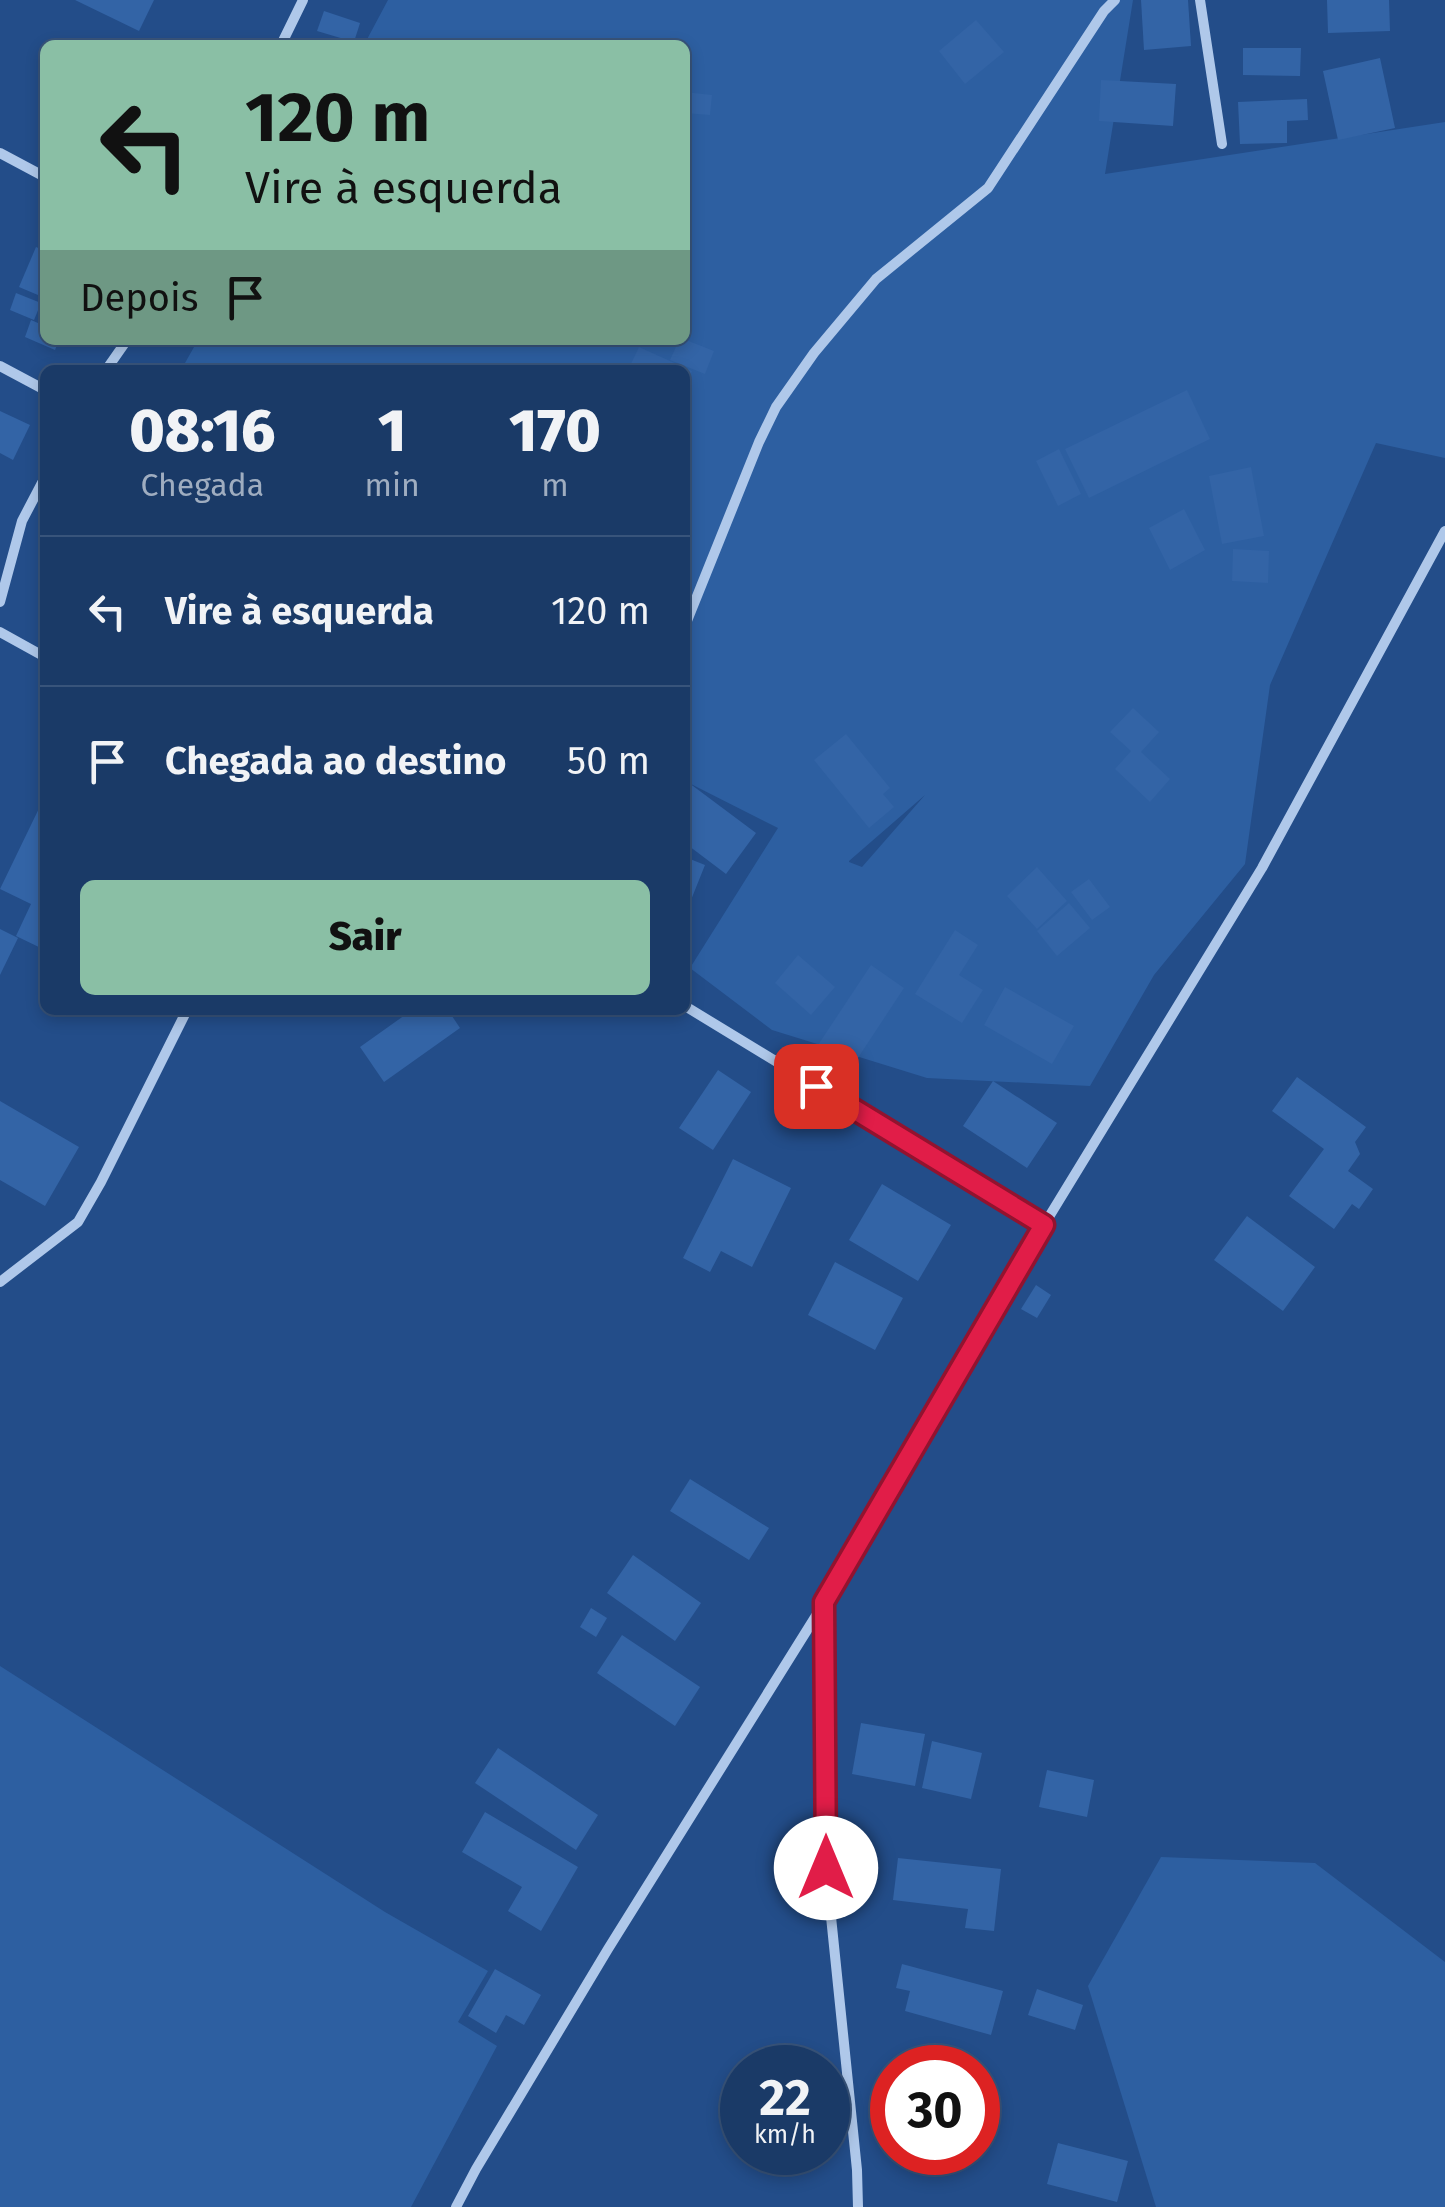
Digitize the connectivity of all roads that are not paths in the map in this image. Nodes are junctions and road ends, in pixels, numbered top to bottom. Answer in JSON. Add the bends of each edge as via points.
{"nodes":[{"id":1,"x":303,"y":0,"type":"edge"},
{"id":2,"x":1115,"y":0,"type":"edge"},
{"id":3,"x":1200,"y":0,"type":"edge"},
{"id":4,"x":283,"y":40,"type":"edge"},
{"id":5,"x":1222,"y":144,"type":"dead end"},
{"id":6,"x":0,"y":153,"type":"edge"},
{"id":7,"x":40,"y":174,"type":"edge"},
{"id":8,"x":0,"y":366,"type":"edge"},
{"id":9,"x":40,"y":387,"type":"edge"},
{"id":10,"x":40,"y":487,"type":"edge"},
{"id":11,"x":1445,"y":531,"type":"edge"},
{"id":12,"x":0,"y":602,"type":"edge"},
{"id":13,"x":690,"y":613,"type":"edge"},
{"id":14,"x":0,"y":632,"type":"edge"},
{"id":15,"x":40,"y":655,"type":"edge"},
{"id":16,"x":690,"y":1009,"type":"edge"},
{"id":17,"x":184,"y":1015,"type":"edge"},
{"id":18,"x":1044,"y":1225,"type":"junction"},
{"id":19,"x":0,"y":1282,"type":"edge"},
{"id":20,"x":824,"y":1602,"type":"junction"},
{"id":21,"x":456,"y":2207,"type":"edge"},
{"id":22,"x":858,"y":2207,"type":"edge"}],
"edges":[{"from":1,"to":4,"type":"street"},
{"from":2,"to":13,"type":"street","via":[[988,188],[876,279],[776,406]]},
{"from":3,"to":5,"type":"street"},
{"from":6,"to":7,"type":"street"},
{"from":8,"to":9,"type":"street"},
{"from":10,"to":12,"type":"street","via":[[22,521]]},
{"from":11,"to":18,"type":"street","via":[[1262,868]]},
{"from":14,"to":15,"type":"street"},
{"from":16,"to":18,"type":"street"},
{"from":17,"to":19,"type":"street","via":[[78,1222]]},
{"from":18,"to":20,"type":"street"},
{"from":20,"to":21,"type":"street"},
{"from":20,"to":22,"type":"street","via":[[826,1868]]}]}
